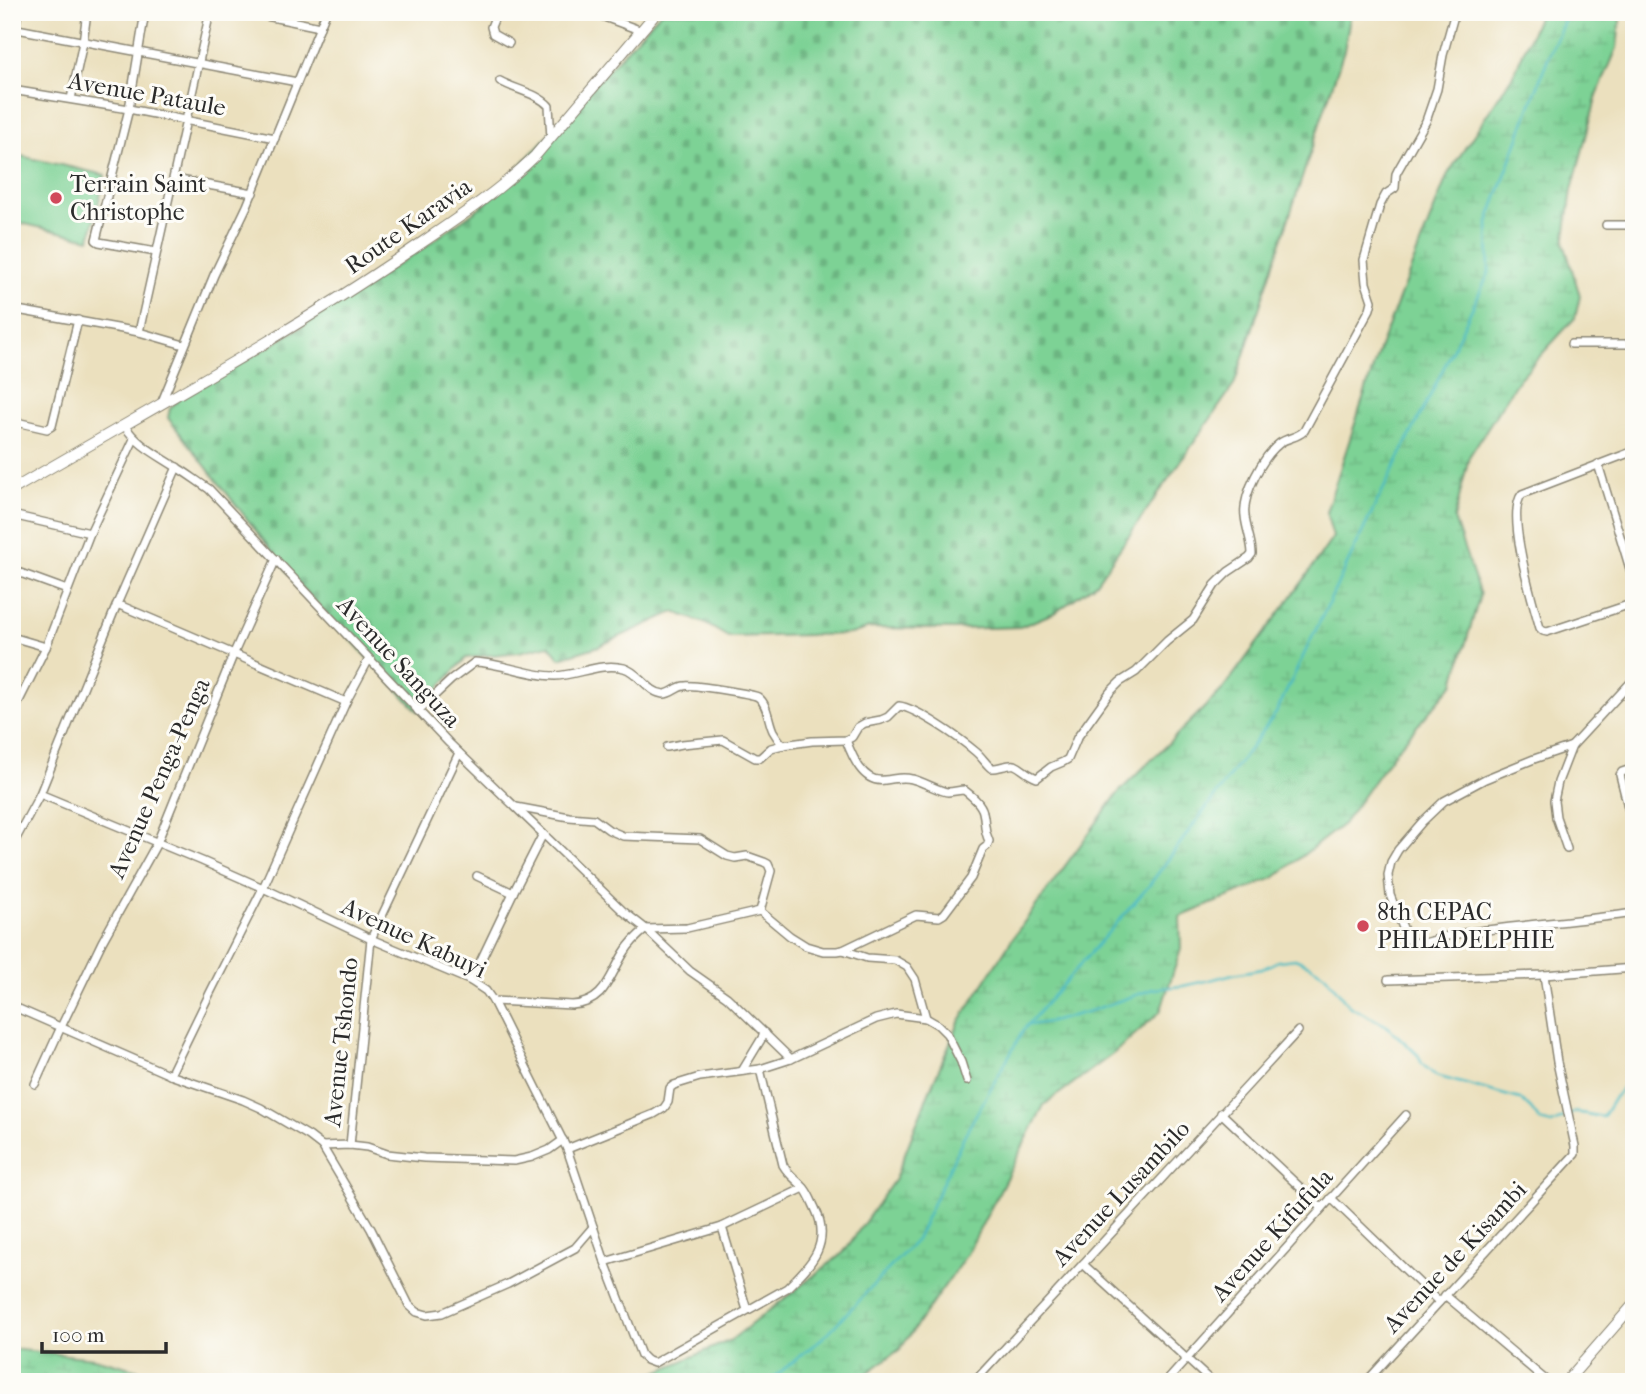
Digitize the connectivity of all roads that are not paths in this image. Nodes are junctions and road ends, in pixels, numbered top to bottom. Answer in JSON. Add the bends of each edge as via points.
{"nodes":[{"id":1,"x":18,"y":12,"type":"edge"},
{"id":2,"x":88,"y":12,"type":"edge"},
{"id":3,"x":145,"y":12,"type":"edge"},
{"id":4,"x":210,"y":12,"type":"edge"},
{"id":5,"x":247,"y":12,"type":"edge"},
{"id":6,"x":326,"y":12,"type":"edge"},
{"id":7,"x":497,"y":12,"type":"edge"},
{"id":8,"x":591,"y":12,"type":"edge"},
{"id":9,"x":657,"y":12,"type":"edge"},
{"id":10,"x":1455,"y":12,"type":"edge"},
{"id":11,"x":320,"y":27,"type":"junction"},
{"id":12,"x":14,"y":29,"type":"edge"},
{"id":13,"x":642,"y":31,"type":"junction"},
{"id":14,"x":83,"y":42,"type":"junction"},
{"id":15,"x":509,"y":43,"type":"dead end"},
{"id":16,"x":12,"y":44,"type":"edge"},
{"id":17,"x":139,"y":51,"type":"junction"},
{"id":18,"x":199,"y":64,"type":"junction"},
{"id":19,"x":500,"y":81,"type":"dead end"},
{"id":20,"x":297,"y":82,"type":"junction"},
{"id":21,"x":12,"y":90,"type":"edge"},
{"id":22,"x":71,"y":99,"type":"junction"},
{"id":23,"x":129,"y":109,"type":"junction"},
{"id":24,"x":186,"y":120,"type":"junction"},
{"id":25,"x":275,"y":138,"type":"junction"},
{"id":26,"x":551,"y":139,"type":"junction"},
{"id":27,"x":174,"y":179,"type":"junction"},
{"id":28,"x":253,"y":192,"type":"junction"},
{"id":29,"x":1606,"y":225,"type":"dead end"},
{"id":30,"x":1634,"y":225,"type":"edge"},
{"id":31,"x":156,"y":253,"type":"junction"},
{"id":32,"x":15,"y":309,"type":"edge"},
{"id":33,"x":78,"y":320,"type":"junction"},
{"id":34,"x":139,"y":332,"type":"junction"},
{"id":35,"x":12,"y":338,"type":"edge"},
{"id":36,"x":1571,"y":344,"type":"dead end"},
{"id":37,"x":1634,"y":344,"type":"edge"},
{"id":38,"x":184,"y":345,"type":"junction"},
{"id":39,"x":161,"y":404,"type":"junction"},
{"id":40,"x":12,"y":421,"type":"edge"},
{"id":41,"x":124,"y":425,"type":"junction"},
{"id":42,"x":134,"y":439,"type":"junction"},
{"id":43,"x":1634,"y":451,"type":"edge"},
{"id":44,"x":1598,"y":464,"type":"junction"},
{"id":45,"x":177,"y":467,"type":"junction"},
{"id":46,"x":12,"y":490,"type":"edge"},
{"id":47,"x":12,"y":515,"type":"edge"},
{"id":48,"x":90,"y":533,"type":"junction"},
{"id":49,"x":276,"y":559,"type":"junction"},
{"id":50,"x":12,"y":570,"type":"edge"},
{"id":51,"x":1634,"y":582,"type":"edge"},
{"id":52,"x":67,"y":590,"type":"junction"},
{"id":53,"x":1634,"y":603,"type":"edge"},
{"id":54,"x":117,"y":604,"type":"junction"},
{"id":55,"x":12,"y":637,"type":"edge"},
{"id":56,"x":46,"y":647,"type":"junction"},
{"id":57,"x":234,"y":653,"type":"junction"},
{"id":58,"x":369,"y":659,"type":"junction"},
{"id":59,"x":1634,"y":679,"type":"edge"},
{"id":60,"x":346,"y":702,"type":"junction"},
{"id":61,"x":418,"y":711,"type":"junction"},
{"id":62,"x":12,"y":715,"type":"edge"},
{"id":63,"x":846,"y":740,"type":"junction"},
{"id":64,"x":783,"y":745,"type":"junction"},
{"id":65,"x":1572,"y":746,"type":"junction"},
{"id":66,"x":667,"y":747,"type":"dead end"},
{"id":67,"x":459,"y":753,"type":"junction"},
{"id":68,"x":1634,"y":768,"type":"edge"},
{"id":69,"x":40,"y":794,"type":"junction"},
{"id":70,"x":514,"y":807,"type":"junction"},
{"id":71,"x":1634,"y":831,"type":"edge"},
{"id":72,"x":543,"y":834,"type":"junction"},
{"id":73,"x":157,"y":843,"type":"junction"},
{"id":74,"x":12,"y":846,"type":"edge"},
{"id":75,"x":1567,"y":849,"type":"dead end"},
{"id":76,"x":477,"y":876,"type":"dead end"},
{"id":77,"x":263,"y":888,"type":"junction"},
{"id":78,"x":513,"y":893,"type":"junction"},
{"id":79,"x":760,"y":911,"type":"junction"},
{"id":80,"x":1634,"y":913,"type":"edge"},
{"id":81,"x":646,"y":929,"type":"junction"},
{"id":82,"x":371,"y":939,"type":"junction"},
{"id":83,"x":844,"y":950,"type":"junction"},
{"id":84,"x":1634,"y":968,"type":"edge"},
{"id":85,"x":1545,"y":975,"type":"junction"},
{"id":86,"x":1388,"y":980,"type":"dead end"},
{"id":87,"x":471,"y":981,"type":"junction"},
{"id":88,"x":493,"y":1001,"type":"junction"},
{"id":89,"x":12,"y":1006,"type":"edge"},
{"id":90,"x":926,"y":1018,"type":"junction"},
{"id":91,"x":61,"y":1027,"type":"junction"},
{"id":92,"x":1298,"y":1031,"type":"dead end"},
{"id":93,"x":765,"y":1032,"type":"junction"},
{"id":94,"x":792,"y":1059,"type":"junction"},
{"id":95,"x":760,"y":1069,"type":"junction"},
{"id":96,"x":742,"y":1071,"type":"junction"},
{"id":97,"x":170,"y":1075,"type":"junction"},
{"id":98,"x":967,"y":1081,"type":"dead end"},
{"id":99,"x":35,"y":1084,"type":"dead end"},
{"id":100,"x":1221,"y":1114,"type":"junction"},
{"id":101,"x":1406,"y":1115,"type":"dead end"},
{"id":102,"x":563,"y":1140,"type":"junction"},
{"id":103,"x":350,"y":1145,"type":"junction"},
{"id":104,"x":322,"y":1146,"type":"junction"},
{"id":105,"x":567,"y":1149,"type":"junction"},
{"id":106,"x":804,"y":1188,"type":"junction"},
{"id":107,"x":1331,"y":1198,"type":"junction"},
{"id":108,"x":1322,"y":1208,"type":"junction"},
{"id":109,"x":593,"y":1227,"type":"junction"},
{"id":110,"x":722,"y":1227,"type":"junction"},
{"id":111,"x":605,"y":1262,"type":"junction"},
{"id":112,"x":1083,"y":1264,"type":"junction"},
{"id":113,"x":1445,"y":1295,"type":"junction"},
{"id":114,"x":1439,"y":1302,"type":"junction"},
{"id":115,"x":1634,"y":1304,"type":"edge"},
{"id":116,"x":747,"y":1310,"type":"junction"},
{"id":117,"x":1186,"y":1359,"type":"junction"},
{"id":118,"x":974,"y":1382,"type":"edge"},
{"id":119,"x":1166,"y":1382,"type":"edge"},
{"id":120,"x":1212,"y":1382,"type":"edge"},
{"id":121,"x":1366,"y":1382,"type":"edge"},
{"id":122,"x":1548,"y":1382,"type":"edge"},
{"id":123,"x":1566,"y":1382,"type":"edge"}],
"edges":[{"from":1,"to":12,"type":"street"},
{"from":2,"to":14,"type":"street"},
{"from":3,"to":17,"type":"street"},
{"from":4,"to":18,"type":"street"},
{"from":5,"to":11,"type":"street"},
{"from":6,"to":11,"type":"street"},
{"from":7,"to":15,"type":"street","via":[[493,34]]},
{"from":8,"to":13,"type":"street"},
{"from":9,"to":13,"type":"street","name":"Route Karavia"},
{"from":10,"to":63,"type":"street","via":[[1426,121],[1396,174],[1395,188],[1380,205],[1369,240],[1364,260],[1370,309],[1304,431],[1279,443],[1246,496],[1249,558],[1221,578],[1193,620],[1110,692],[1077,738],[1068,759],[1040,776],[1011,764],[991,768],[962,741],[905,706],[858,727]]},
{"from":11,"to":20,"type":"street"},
{"from":12,"to":14,"type":"street"},
{"from":12,"to":16,"type":"street"},
{"from":13,"to":26,"type":"street","name":"Route Karavia"},
{"from":14,"to":17,"type":"street"},
{"from":14,"to":22,"type":"street"},
{"from":17,"to":18,"type":"street"},
{"from":17,"to":23,"type":"street"},
{"from":18,"to":20,"type":"street"},
{"from":18,"to":24,"type":"street"},
{"from":19,"to":26,"type":"street","via":[[544,100],[549,106]]},
{"from":20,"to":25,"type":"street"},
{"from":21,"to":22,"type":"street","name":"Avenue Pataule"},
{"from":22,"to":23,"type":"street","name":"Avenue Pataule"},
{"from":23,"to":24,"type":"street","name":"Avenue Pataule"},
{"from":23,"to":31,"type":"street","via":[[96,240]]},
{"from":24,"to":25,"type":"street","name":"Avenue Pataule"},
{"from":24,"to":27,"type":"street"},
{"from":25,"to":28,"type":"street"},
{"from":26,"to":39,"type":"street","name":"Route Karavia","via":[[518,173],[387,266]]},
{"from":27,"to":28,"type":"street"},
{"from":27,"to":31,"type":"street"},
{"from":28,"to":38,"type":"street"},
{"from":29,"to":30,"type":"street"},
{"from":31,"to":34,"type":"street"},
{"from":32,"to":33,"type":"street"},
{"from":32,"to":35,"type":"street"},
{"from":33,"to":34,"type":"street"},
{"from":33,"to":40,"type":"street","via":[[52,426],[47,429]]},
{"from":34,"to":38,"type":"street"},
{"from":36,"to":37,"type":"street"},
{"from":38,"to":39,"type":"street"},
{"from":39,"to":41,"type":"street","name":"Route Karavia"},
{"from":41,"to":42,"type":"street","name":"Avenue Sanguza"},
{"from":41,"to":46,"type":"street","name":"Route Karavia"},
{"from":42,"to":45,"type":"street","name":"Avenue Sanguza"},
{"from":42,"to":48,"type":"street"},
{"from":43,"to":44,"type":"street"},
{"from":44,"to":51,"type":"street"},
{"from":44,"to":53,"type":"street","via":[[1519,497],[1516,525],[1536,615],[1540,628],[1547,632]]},
{"from":45,"to":49,"type":"street","name":"Avenue Sanguza","via":[[209,489]]},
{"from":45,"to":54,"type":"street"},
{"from":47,"to":48,"type":"street"},
{"from":48,"to":52,"type":"street"},
{"from":49,"to":57,"type":"street","name":"Avenue Penga-Penga"},
{"from":49,"to":58,"type":"street","name":"Avenue Sanguza"},
{"from":50,"to":52,"type":"street"},
{"from":52,"to":56,"type":"street"},
{"from":54,"to":57,"type":"street"},
{"from":54,"to":69,"type":"street"},
{"from":55,"to":56,"type":"street"},
{"from":56,"to":62,"type":"street"},
{"from":57,"to":60,"type":"street"},
{"from":57,"to":73,"type":"street","name":"Avenue Penga-Penga"},
{"from":58,"to":60,"type":"street"},
{"from":58,"to":61,"type":"street","name":"Avenue Sanguza"},
{"from":59,"to":65,"type":"street"},
{"from":60,"to":77,"type":"street"},
{"from":61,"to":64,"type":"street","via":[[475,662],[555,676],[616,667],[630,670],[660,693],[684,686],[758,696]]},
{"from":61,"to":67,"type":"street","name":"Avenue Sanguza"},
{"from":63,"to":64,"type":"street"},
{"from":63,"to":83,"type":"street","via":[[860,769],[875,780],[908,778],[944,792],[964,790],[983,811],[989,841],[971,878],[944,914],[916,915]]},
{"from":64,"to":66,"type":"street","via":[[757,758],[723,740]]},
{"from":65,"to":75,"type":"street","via":[[1554,801]]},
{"from":65,"to":80,"type":"street","via":[[1485,779],[1444,801],[1398,850],[1388,875],[1390,895],[1407,938],[1418,944],[1450,935]]},
{"from":67,"to":70,"type":"street","name":"Avenue Sanguza"},
{"from":67,"to":82,"type":"street","name":"Avenue Tshondo"},
{"from":68,"to":71,"type":"street","via":[[1620,775]]},
{"from":69,"to":73,"type":"street","name":"Avenue Kabuyi"},
{"from":69,"to":74,"type":"street"},
{"from":70,"to":72,"type":"street","name":"Avenue Sanguza"},
{"from":70,"to":79,"type":"street","via":[[594,819],[622,836],[700,839],[727,856],[764,862],[771,871]]},
{"from":72,"to":78,"type":"street"},
{"from":72,"to":81,"type":"street","name":"Avenue Sanguza"},
{"from":73,"to":77,"type":"street","name":"Avenue Kabuyi"},
{"from":73,"to":91,"type":"street","name":"Avenue Penga-Penga"},
{"from":76,"to":78,"type":"street"},
{"from":77,"to":82,"type":"street","name":"Avenue Kabuyi"},
{"from":77,"to":97,"type":"street"},
{"from":78,"to":87,"type":"street"},
{"from":79,"to":81,"type":"street","via":[[688,928]]},
{"from":79,"to":83,"type":"street","via":[[806,946]]},
{"from":81,"to":88,"type":"street","via":[[629,945],[604,989],[585,1004]]},
{"from":81,"to":93,"type":"street","name":"Avenue Sanguza"},
{"from":82,"to":87,"type":"street","name":"Avenue Kabuyi"},
{"from":82,"to":103,"type":"street","name":"Avenue Tshondo"},
{"from":83,"to":90,"type":"street","via":[[895,960],[907,967]]},
{"from":84,"to":85,"type":"street"},
{"from":85,"to":86,"type":"street"},
{"from":85,"to":113,"type":"street","name":"Avenue de Kisambi","via":[[1576,1152]]},
{"from":87,"to":88,"type":"street","name":"Avenue Kabuyi"},
{"from":88,"to":102,"type":"street","name":"Avenue Kabuyi"},
{"from":89,"to":91,"type":"street"},
{"from":90,"to":94,"type":"street","via":[[896,1014],[876,1019]]},
{"from":90,"to":98,"type":"street","via":[[947,1034]]},
{"from":91,"to":97,"type":"street"},
{"from":91,"to":99,"type":"street","name":"Avenue Penga-Penga"},
{"from":92,"to":100,"type":"street","name":"Avenue Lusambilo"},
{"from":93,"to":94,"type":"street","name":"Avenue Sanguza"},
{"from":93,"to":96,"type":"street"},
{"from":94,"to":95,"type":"street"},
{"from":95,"to":96,"type":"street"},
{"from":95,"to":106,"type":"street","via":[[783,1165]]},
{"from":96,"to":105,"type":"street","via":[[674,1084],[664,1108]]},
{"from":97,"to":104,"type":"street","via":[[261,1108]]},
{"from":100,"to":108,"type":"street"},
{"from":100,"to":112,"type":"street","name":"Avenue Lusambilo"},
{"from":101,"to":107,"type":"street","name":"Avenue Kifufula"},
{"from":102,"to":103,"type":"street","via":[[549,1150],[514,1161],[387,1154]]},
{"from":102,"to":105,"type":"street","name":"Avenue Kabuyi"},
{"from":103,"to":104,"type":"street"},
{"from":104,"to":109,"type":"street","via":[[416,1312],[442,1313],[508,1284],[575,1248]]},
{"from":105,"to":109,"type":"street","name":"Avenue Kabuyi"},
{"from":106,"to":110,"type":"street"},
{"from":106,"to":116,"type":"street","via":[[820,1218],[823,1236],[817,1253],[787,1288]]},
{"from":107,"to":108,"type":"street","name":"Avenue Kifufula"},
{"from":107,"to":114,"type":"street"},
{"from":108,"to":117,"type":"street","name":"Avenue Kifufula"},
{"from":109,"to":111,"type":"street","name":"Avenue Kabuyi"},
{"from":110,"to":111,"type":"street"},
{"from":110,"to":116,"type":"street"},
{"from":111,"to":116,"type":"street","name":"Avenue Kabuyi","via":[[641,1355],[653,1363]]},
{"from":112,"to":117,"type":"street"},
{"from":112,"to":118,"type":"street","name":"Avenue Lusambilo"},
{"from":113,"to":114,"type":"street","name":"Avenue de Kisambi"},
{"from":113,"to":122,"type":"street"},
{"from":114,"to":121,"type":"street","name":"Avenue de Kisambi"},
{"from":115,"to":123,"type":"street"},
{"from":117,"to":119,"type":"street","name":"Avenue Kifufula"},
{"from":117,"to":120,"type":"street"}]}
